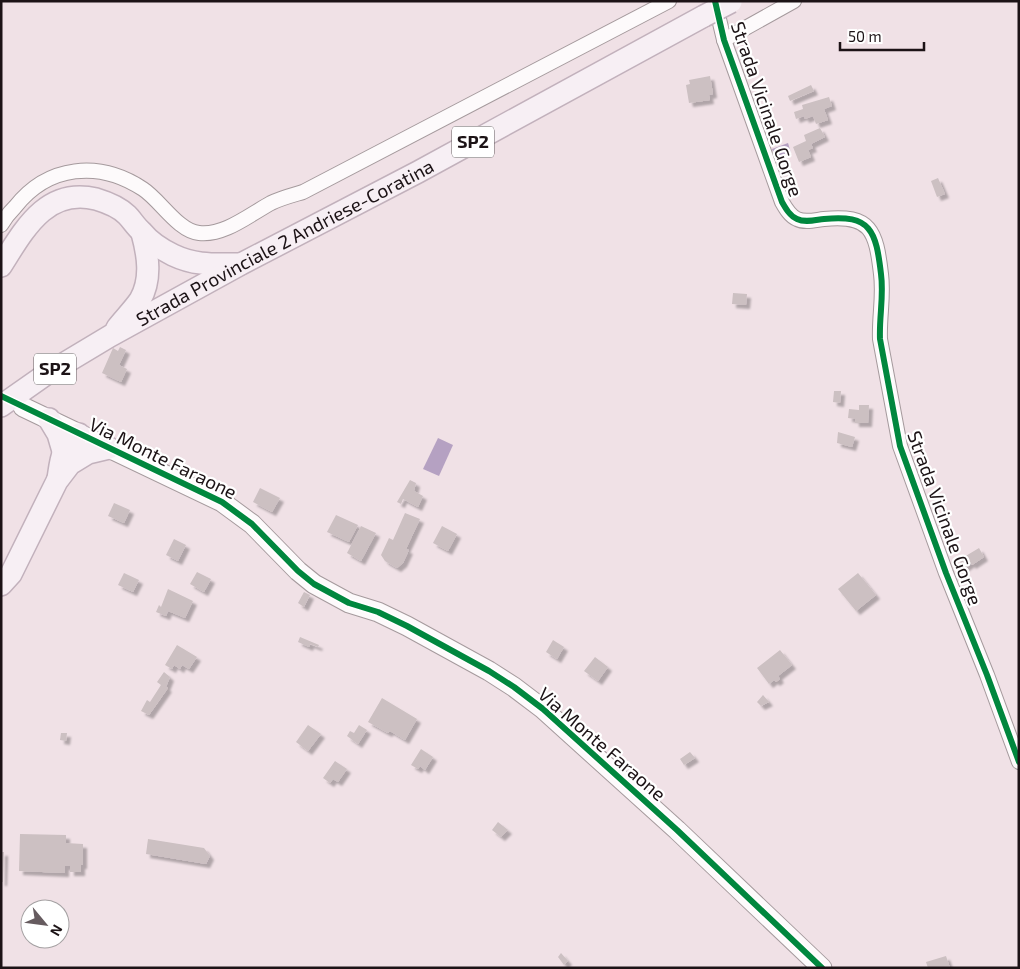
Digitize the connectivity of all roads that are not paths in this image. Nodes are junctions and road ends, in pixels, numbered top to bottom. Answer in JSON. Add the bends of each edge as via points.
{"nodes":[{"id":1,"x":669,"y":1,"type":"edge"},
{"id":2,"x":794,"y":1,"type":"edge"},
{"id":3,"x":731,"y":2,"type":"edge"},
{"id":4,"x":709,"y":9,"type":"edge"},
{"id":5,"x":724,"y":40,"type":"junction"},
{"id":6,"x":1,"y":225,"type":"edge"},
{"id":7,"x":142,"y":234,"type":"junction"},
{"id":8,"x":240,"y":264,"type":"junction"},
{"id":9,"x":1,"y":266,"type":"edge"},
{"id":10,"x":110,"y":336,"type":"junction"},
{"id":11,"x":1,"y":406,"type":"edge"},
{"id":12,"x":23,"y":407,"type":"dead end"},
{"id":13,"x":49,"y":419,"type":"junction"},
{"id":14,"x":79,"y":434,"type":"junction"},
{"id":15,"x":109,"y":448,"type":"junction"},
{"id":16,"x":63,"y":466,"type":"junction"},
{"id":17,"x":1,"y":585,"type":"edge"},
{"id":18,"x":1019,"y":762,"type":"edge"},
{"id":19,"x":822,"y":968,"type":"edge"}],
"edges":[{"from":1,"to":6,"type":"street","via":[[303,192],[273,202],[211,234],[196,233],[183,226],[144,189],[116,175],[83,170],[54,176],[24,195]]},
{"from":2,"to":5,"type":"street"},
{"from":3,"to":4,"type":"main road","name":"Strada Provinciale 2 Andriese-Coratina","number":"SP2","bridge":true},
{"from":4,"to":5,"type":"street","name":"Strada Vicinale Gorge"},
{"from":4,"to":8,"type":"main road","name":"Strada Provinciale 2 Andriese-Coratina","number":"SP2","via":[[426,168]]},
{"from":5,"to":18,"type":"street","name":"Strada Vicinale Gorge","via":[[782,202],[789,213],[805,221],[854,219],[871,232],[882,275],[880,339],[900,446]]},
{"from":7,"to":8,"type":"main road","via":[[172,254],[196,264]]},
{"from":7,"to":9,"type":"main road","via":[[126,214],[105,202],[83,196],[57,200],[38,214],[21,233]]},
{"from":7,"to":10,"type":"main road","via":[[148,257],[147,280],[140,299]]},
{"from":8,"to":10,"type":"main road","name":"Strada Provinciale 2 Andriese-Coratina","number":"SP2"},
{"from":10,"to":11,"type":"main road","name":"Strada Provinciale 2 Andriese-Coratina","number":"SP2"},
{"from":12,"to":13,"type":"street","name":"Via Monte Faraone"},
{"from":13,"to":14,"type":"street","name":"Via Monte Faraone"},
{"from":13,"to":16,"type":"main road","via":[[58,434]]},
{"from":14,"to":15,"type":"street","name":"Via Monte Faraone"},
{"from":14,"to":16,"type":"main road","via":[[69,440]]},
{"from":15,"to":16,"type":"main road","via":[[88,453]]},
{"from":15,"to":19,"type":"street","name":"Via Monte Faraone","via":[[238,512],[322,590],[407,626],[514,687],[543,709],[677,830]]},
{"from":16,"to":17,"type":"main road","via":[[11,574]]}]}
